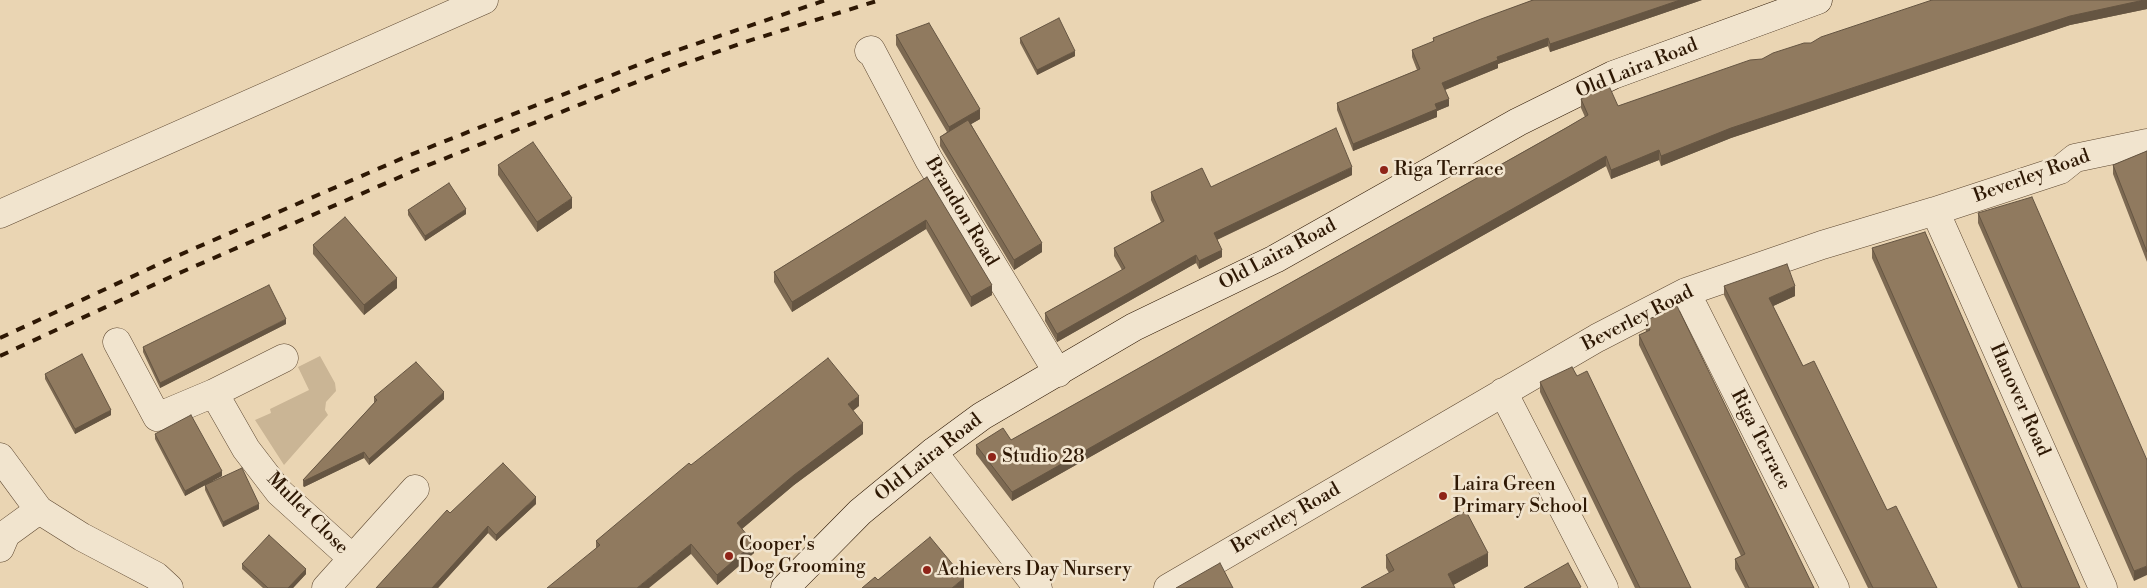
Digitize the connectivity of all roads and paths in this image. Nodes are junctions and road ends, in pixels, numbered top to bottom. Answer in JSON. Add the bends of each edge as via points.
{"nodes":[{"id":1,"x":484,"y":0,"type":"edge"},
{"id":2,"x":1818,"y":0,"type":"edge"},
{"id":3,"x":869,"y":51,"type":"dead end"},
{"id":4,"x":2147,"y":143,"type":"edge"},
{"id":5,"x":1935,"y":212,"type":"junction"},
{"id":6,"x":0,"y":214,"type":"edge"},
{"id":7,"x":1686,"y":292,"type":"junction"},
{"id":8,"x":117,"y":342,"type":"dead end"},
{"id":9,"x":284,"y":358,"type":"dead end"},
{"id":10,"x":1058,"y":372,"type":"junction"},
{"id":11,"x":1503,"y":392,"type":"junction"},
{"id":12,"x":214,"y":393,"type":"junction"},
{"id":13,"x":933,"y":452,"type":"junction"},
{"id":14,"x":0,"y":457,"type":"edge"},
{"id":15,"x":415,"y":489,"type":"dead end"},
{"id":16,"x":39,"y":510,"type":"junction"},
{"id":17,"x":0,"y":548,"type":"edge"},
{"id":18,"x":352,"y":558,"type":"junction"},
{"id":19,"x":162,"y":582,"type":"edge"},
{"id":20,"x":326,"y":588,"type":"edge"},
{"id":21,"x":785,"y":588,"type":"edge"},
{"id":22,"x":1038,"y":588,"type":"edge"},
{"id":23,"x":1168,"y":588,"type":"edge"},
{"id":24,"x":1604,"y":588,"type":"edge"},
{"id":25,"x":1835,"y":588,"type":"edge"},
{"id":26,"x":2104,"y":588,"type":"edge"}],
"edges":[{"from":1,"to":6,"type":"street"},
{"from":2,"to":10,"type":"street","name":"Old Laira Road","via":[[1613,75],[1518,122],[1275,258],[1134,328]]},
{"from":3,"to":10,"type":"street","name":"Brandon Road","via":[[929,160]]},
{"from":4,"to":5,"type":"street","name":"Beverley Road","via":[[2075,158],[2060,170]]},
{"from":5,"to":7,"type":"street","name":"Beverley Road","via":[[1822,245]]},
{"from":5,"to":26,"type":"street","name":"Hanover Road"},
{"from":7,"to":11,"type":"street","name":"Beverley Road"},
{"from":7,"to":25,"type":"street","name":"Riga Terrace"},
{"from":8,"to":12,"type":"street","via":[[157,417]]},
{"from":9,"to":12,"type":"street"},
{"from":10,"to":13,"type":"street","name":"Old Laira Road","via":[[982,416]]},
{"from":11,"to":23,"type":"street","name":"Beverley Road"},
{"from":11,"to":24,"type":"street"},
{"from":12,"to":18,"type":"street","name":"Mullet Close","via":[[246,449],[279,492]]},
{"from":13,"to":21,"type":"street","name":"Old Laira Road","via":[[860,512]]},
{"from":13,"to":22,"type":"street"},
{"from":14,"to":16,"type":"street"},
{"from":15,"to":18,"type":"street"},
{"from":16,"to":17,"type":"street","via":[[6,534]]},
{"from":16,"to":19,"type":"street"},
{"from":18,"to":20,"type":"street"}]}
